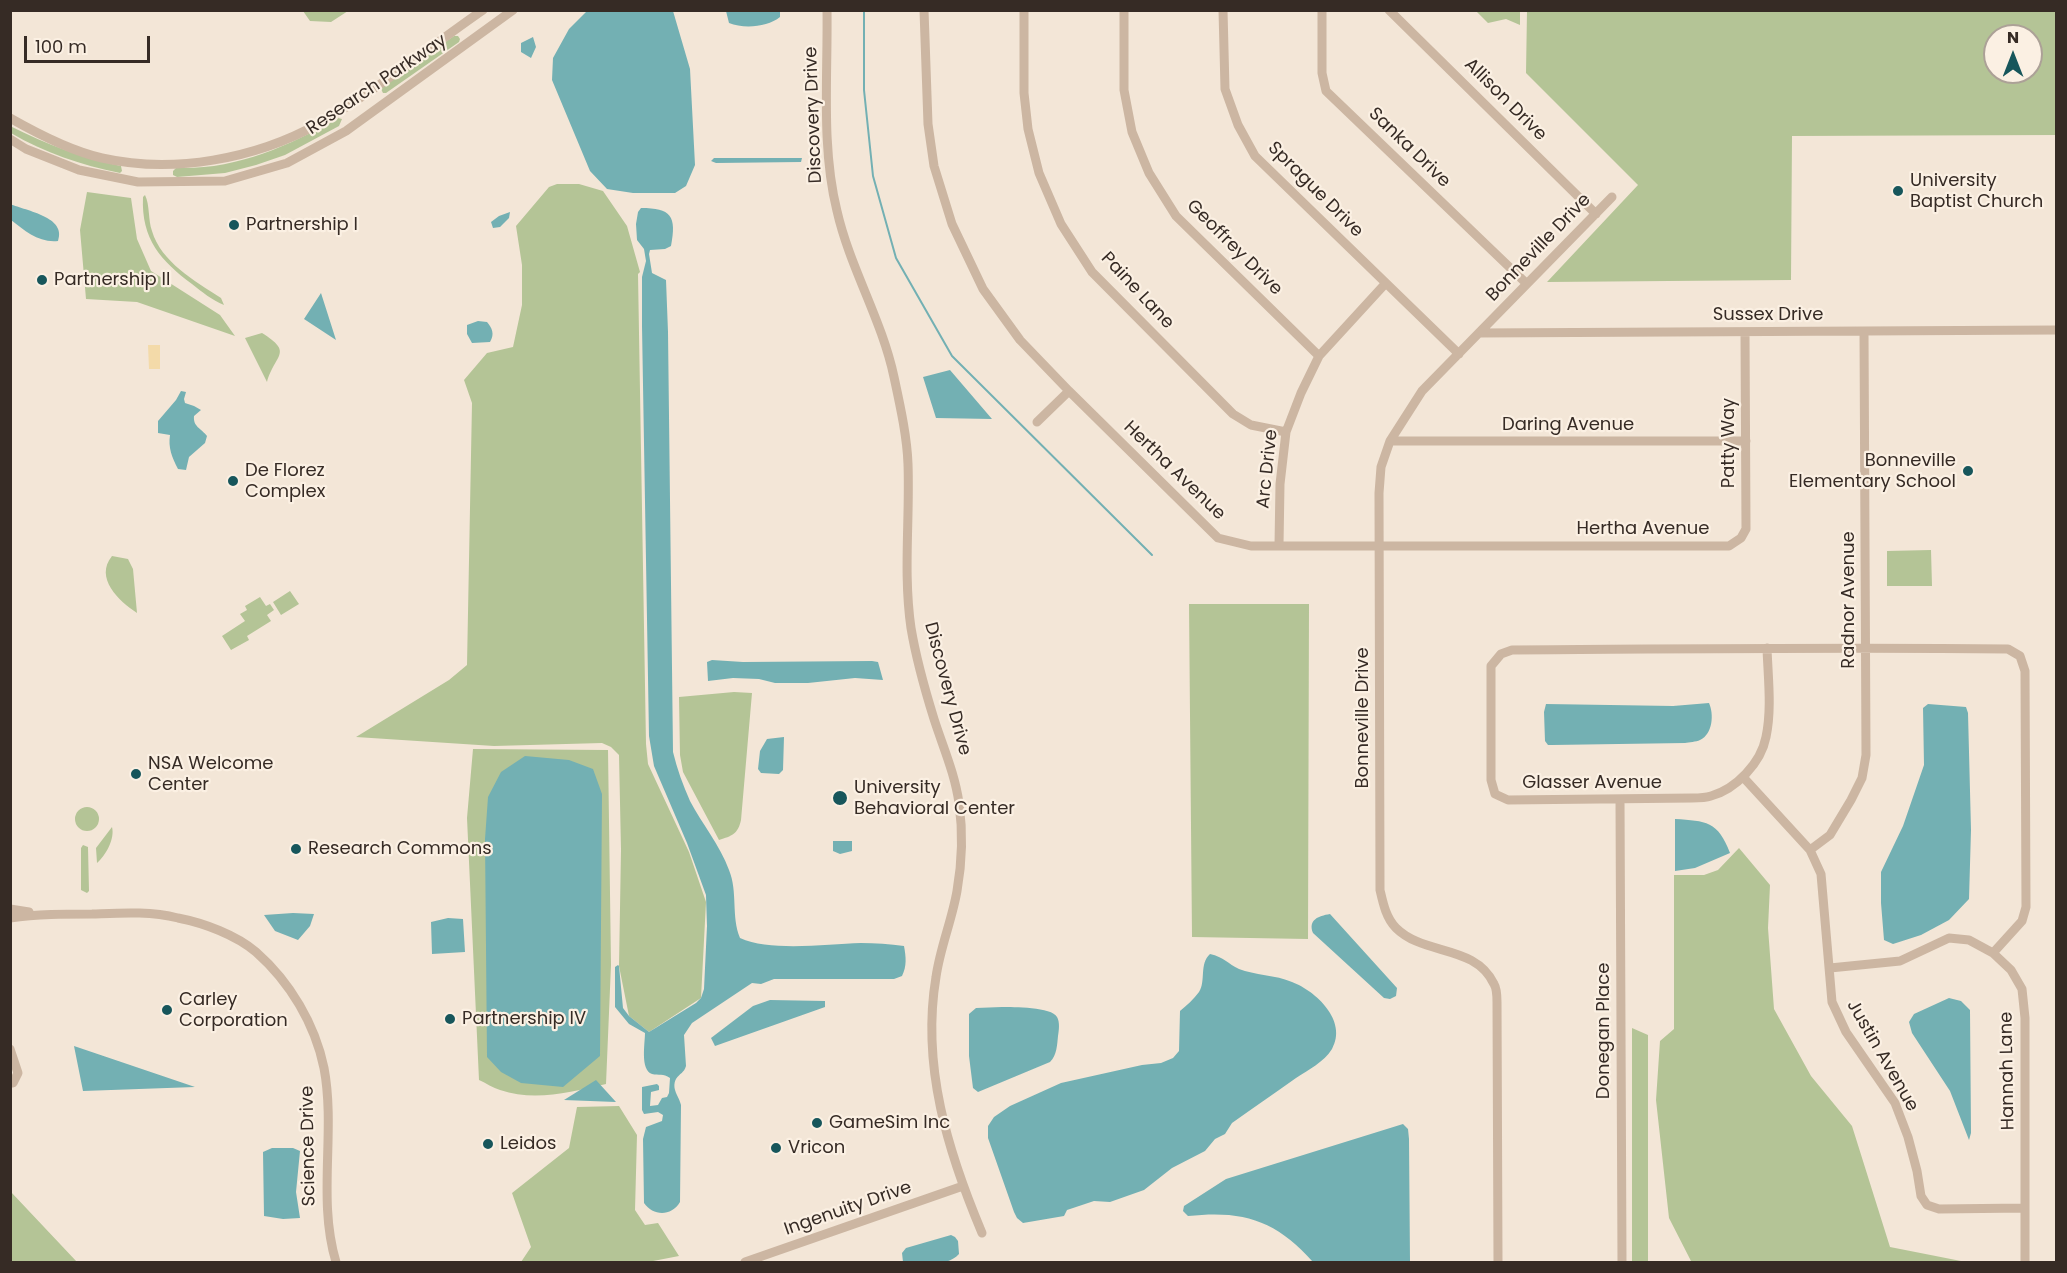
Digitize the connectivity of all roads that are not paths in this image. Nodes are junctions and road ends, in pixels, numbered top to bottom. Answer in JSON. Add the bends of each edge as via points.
{"nodes":[{"id":1,"x":483,"y":10,"type":"edge"},
{"id":2,"x":513,"y":10,"type":"edge"},
{"id":3,"x":924,"y":10,"type":"edge"},
{"id":4,"x":1024,"y":10,"type":"edge"},
{"id":5,"x":1124,"y":10,"type":"edge"},
{"id":6,"x":1223,"y":10,"type":"edge"},
{"id":7,"x":1322,"y":10,"type":"edge"},
{"id":8,"x":1389,"y":10,"type":"edge"},
{"id":9,"x":827,"y":15,"type":"edge"},
{"id":10,"x":10,"y":118,"type":"edge"},
{"id":11,"x":10,"y":139,"type":"edge"},
{"id":12,"x":150,"y":164,"type":"junction"},
{"id":13,"x":138,"y":182,"type":"junction"},
{"id":14,"x":154,"y":183,"type":"junction"},
{"id":15,"x":1612,"y":197,"type":"dead end"},
{"id":16,"x":1596,"y":214,"type":"junction"},
{"id":17,"x":1385,"y":284,"type":"junction"},
{"id":18,"x":1527,"y":284,"type":"junction"},
{"id":19,"x":2056,"y":330,"type":"edge"},
{"id":20,"x":1864,"y":331,"type":"junction"},
{"id":21,"x":1744,"y":332,"type":"junction"},
{"id":22,"x":1479,"y":333,"type":"junction"},
{"id":23,"x":1459,"y":354,"type":"junction"},
{"id":24,"x":1319,"y":356,"type":"junction"},
{"id":25,"x":1069,"y":391,"type":"junction"},
{"id":26,"x":1037,"y":422,"type":"dead end"},
{"id":27,"x":1286,"y":432,"type":"junction"},
{"id":28,"x":1390,"y":441,"type":"junction"},
{"id":29,"x":1746,"y":441,"type":"junction"},
{"id":30,"x":1279,"y":545,"type":"junction"},
{"id":31,"x":1379,"y":545,"type":"junction"},
{"id":32,"x":1729,"y":546,"type":"joint"},
{"id":33,"x":1767,"y":648,"type":"junction"},
{"id":34,"x":1866,"y":648,"type":"junction"},
{"id":35,"x":1743,"y":777,"type":"junction"},
{"id":36,"x":1620,"y":800,"type":"junction"},
{"id":37,"x":1810,"y":850,"type":"junction"},
{"id":38,"x":10,"y":909,"type":"edge"},
{"id":39,"x":37,"y":914,"type":"junction"},
{"id":40,"x":10,"y":918,"type":"edge"},
{"id":41,"x":1993,"y":953,"type":"junction"},
{"id":42,"x":1830,"y":968,"type":"junction"},
{"id":43,"x":10,"y":1049,"type":"edge"},
{"id":44,"x":10,"y":1083,"type":"edge"},
{"id":45,"x":963,"y":1186,"type":"junction"},
{"id":46,"x":2025,"y":1208,"type":"junction"},
{"id":47,"x":982,"y":1233,"type":"dead end"},
{"id":48,"x":336,"y":1263,"type":"edge"},
{"id":49,"x":745,"y":1263,"type":"edge"},
{"id":50,"x":1498,"y":1263,"type":"edge"},
{"id":51,"x":1622,"y":1263,"type":"edge"},
{"id":52,"x":2025,"y":1263,"type":"edge"}],
"edges":[{"from":1,"to":12,"type":"street","name":"Research Parkway","via":[[359,99],[278,143],[207,161]]},
{"from":2,"to":14,"type":"street","name":"Research Parkway","via":[[346,131],[287,163],[225,180]]},
{"from":3,"to":25,"type":"street","name":"Hertha Avenue","via":[[928,124],[934,166],[952,224],[983,289],[1020,340]]},
{"from":4,"to":27,"type":"street","name":"Paine Lane","via":[[1028,129],[1039,173],[1061,224],[1092,272],[1233,414],[1251,425]]},
{"from":5,"to":24,"type":"street","name":"Geoffrey Drive","via":[[1124,90],[1132,132],[1149,173],[1176,216]]},
{"from":6,"to":17,"type":"street","name":"Sprague Drive","via":[[1225,89],[1238,126],[1255,156]]},
{"from":7,"to":18,"type":"street","name":"Sanka Drive","via":[[1322,73],[1326,92]]},
{"from":8,"to":16,"type":"street","name":"Allison Drive"},
{"from":9,"to":45,"type":"street","name":"Discovery Drive","via":[[828,147],[836,209],[893,373],[908,464],[906,572],[911,627],[959,804],[958,884],[935,979],[932,1061],[940,1112]]},
{"from":10,"to":12,"type":"street","name":"Research Parkway","via":[[45,137],[101,158]]},
{"from":11,"to":13,"type":"street","name":"Research Parkway","via":[[79,170]]},
{"from":12,"to":13,"type":"street"},
{"from":12,"to":14,"type":"street"},
{"from":13,"to":14,"type":"street","name":"Research Parkway"},
{"from":15,"to":16,"type":"street","name":"Bonneville Drive"},
{"from":16,"to":18,"type":"street","name":"Bonneville Drive"},
{"from":17,"to":23,"type":"street","name":"Sprague Drive"},
{"from":17,"to":24,"type":"street","name":"Arc Drive"},
{"from":18,"to":22,"type":"street","name":"Bonneville Drive"},
{"from":19,"to":20,"type":"street","name":"Sussex Drive"},
{"from":20,"to":21,"type":"street","name":"Sussex Drive"},
{"from":20,"to":34,"type":"street","name":"Radnor Avenue"},
{"from":21,"to":22,"type":"street","name":"Sussex Drive"},
{"from":21,"to":29,"type":"street","name":"Patty Way"},
{"from":22,"to":23,"type":"street","name":"Bonneville Drive"},
{"from":23,"to":28,"type":"street","name":"Bonneville Drive","via":[[1422,391]]},
{"from":24,"to":27,"type":"street","name":"Arc Drive"},
{"from":25,"to":26,"type":"street"},
{"from":25,"to":30,"type":"street","name":"Hertha Avenue","via":[[1218,538],[1251,546]]},
{"from":27,"to":30,"type":"street","name":"Arc Drive"},
{"from":28,"to":29,"type":"street","name":"Daring Avenue"},
{"from":28,"to":31,"type":"street","name":"Bonneville Drive","via":[[1381,467]]},
{"from":29,"to":32,"type":"street","name":"Patty Way","via":[[1746,529]]},
{"from":30,"to":31,"type":"street","name":"Hertha Avenue"},
{"from":31,"to":32,"type":"street","name":"Hertha Avenue"},
{"from":31,"to":50,"type":"street","name":"Bonneville Drive","via":[[1380,890],[1385,912],[1396,928],[1417,942],[1463,955],[1480,966],[1495,984]]},
{"from":33,"to":34,"type":"street","name":"Glasser Avenue"},
{"from":33,"to":35,"type":"street","name":"Glasser Avenue","via":[[1766,738]]},
{"from":33,"to":36,"type":"street","name":"Glasser Avenue","via":[[1512,650],[1501,654],[1491,666],[1491,780],[1495,794],[1508,800]]},
{"from":34,"to":37,"type":"street","name":"Radnor Avenue","via":[[1867,729],[1862,778],[1830,835]]},
{"from":34,"to":41,"type":"street","name":"Glasser Avenue","via":[[2008,649],[2020,656],[2025,671],[2026,907],[2022,921]]},
{"from":35,"to":36,"type":"street","name":"Glasser Avenue","via":[[1712,796]]},
{"from":35,"to":37,"type":"street","name":"Justin Avenue"},
{"from":36,"to":51,"type":"street","name":"Donegan Place"},
{"from":37,"to":42,"type":"street","name":"Justin Avenue","via":[[1821,874]]},
{"from":38,"to":39,"type":"street","name":"Science Drive"},
{"from":39,"to":40,"type":"street","name":"Science Drive"},
{"from":39,"to":48,"type":"street","name":"Science Drive","via":[[138,912],[199,923],[255,951],[284,982],[302,1008],[324,1068],[327,1218]]},
{"from":41,"to":42,"type":"street","name":"Hannah Lane","via":[[1969,940],[1949,938],[1900,961]]},
{"from":41,"to":46,"type":"street","name":"Hannah Lane","via":[[2011,970],[2022,989]]},
{"from":42,"to":46,"type":"street","name":"Justin Avenue","via":[[1832,1002],[1846,1032],[1895,1103],[1917,1171],[1920,1196],[1927,1205],[1939,1209]]},
{"from":43,"to":44,"type":"street","via":[[18,1073]]},
{"from":45,"to":47,"type":"street","name":"Discovery Drive"},
{"from":45,"to":49,"type":"street","name":"Ingenuity Drive"},
{"from":46,"to":52,"type":"street","name":"Hannah Lane"}]}
